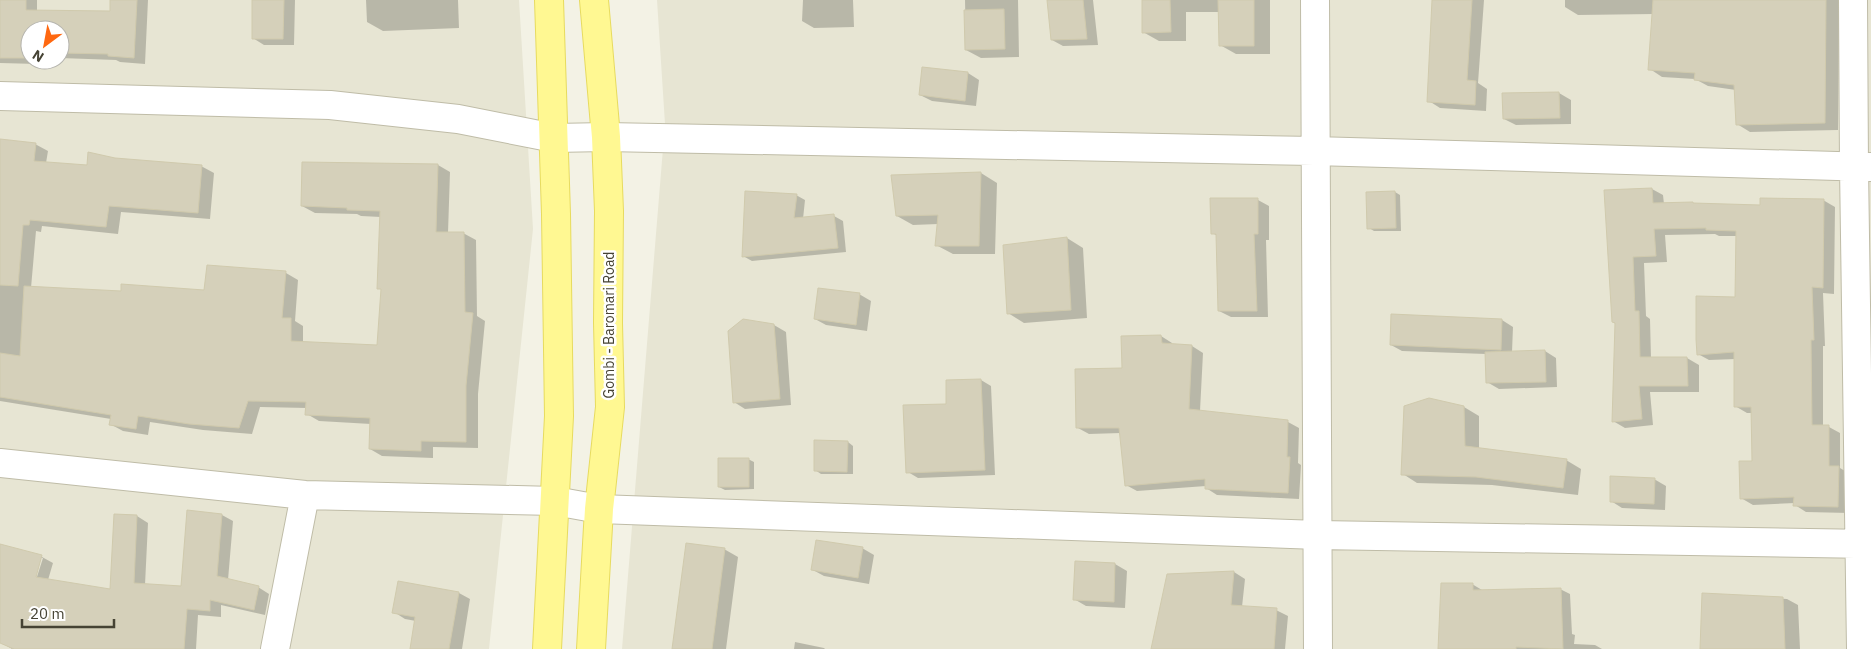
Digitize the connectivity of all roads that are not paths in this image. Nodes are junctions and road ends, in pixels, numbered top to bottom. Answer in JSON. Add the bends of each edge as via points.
{"nodes":[{"id":1,"x":549,"y":0,"type":"edge"},
{"id":2,"x":594,"y":0,"type":"edge"},
{"id":3,"x":1314,"y":0,"type":"edge"},
{"id":4,"x":1853,"y":0,"type":"edge"},
{"id":5,"x":0,"y":96,"type":"edge"},
{"id":6,"x":606,"y":137,"type":"junction"},
{"id":7,"x":554,"y":138,"type":"junction"},
{"id":8,"x":1314,"y":151,"type":"junction"},
{"id":9,"x":1862,"y":167,"type":"edge"},
{"id":10,"x":0,"y":463,"type":"edge"},
{"id":11,"x":305,"y":495,"type":"junction"},
{"id":12,"x":555,"y":501,"type":"junction"},
{"id":13,"x":599,"y":508,"type":"junction"},
{"id":14,"x":1318,"y":535,"type":"junction"},
{"id":15,"x":1866,"y":544,"type":"edge"},
{"id":16,"x":275,"y":649,"type":"edge"},
{"id":17,"x":547,"y":649,"type":"edge"},
{"id":18,"x":591,"y":649,"type":"edge"},
{"id":19,"x":1318,"y":649,"type":"edge"},
{"id":20,"x":1861,"y":649,"type":"edge"}],
"edges":[{"from":1,"to":7,"type":"main road"},
{"from":2,"to":6,"type":"main road","name":"Gombi - Baromari Road"},
{"from":3,"to":8,"type":"street"},
{"from":4,"to":9,"type":"street"},
{"from":5,"to":7,"type":"street","via":[[330,105],[458,120]]},
{"from":6,"to":7,"type":"street"},
{"from":6,"to":8,"type":"street"},
{"from":6,"to":13,"type":"main road","name":"Gombi - Baromari Road","via":[[610,407]]},
{"from":7,"to":12,"type":"main road","via":[[559,416]]},
{"from":8,"to":9,"type":"street"},
{"from":8,"to":14,"type":"street"},
{"from":9,"to":15,"type":"street"},
{"from":10,"to":11,"type":"street"},
{"from":11,"to":12,"type":"street"},
{"from":11,"to":16,"type":"street"},
{"from":12,"to":13,"type":"street"},
{"from":12,"to":17,"type":"main road"},
{"from":13,"to":14,"type":"street"},
{"from":13,"to":18,"type":"main road","name":"Gombi - Baromari Road"},
{"from":14,"to":15,"type":"street"},
{"from":14,"to":19,"type":"street"},
{"from":15,"to":20,"type":"street"}]}
